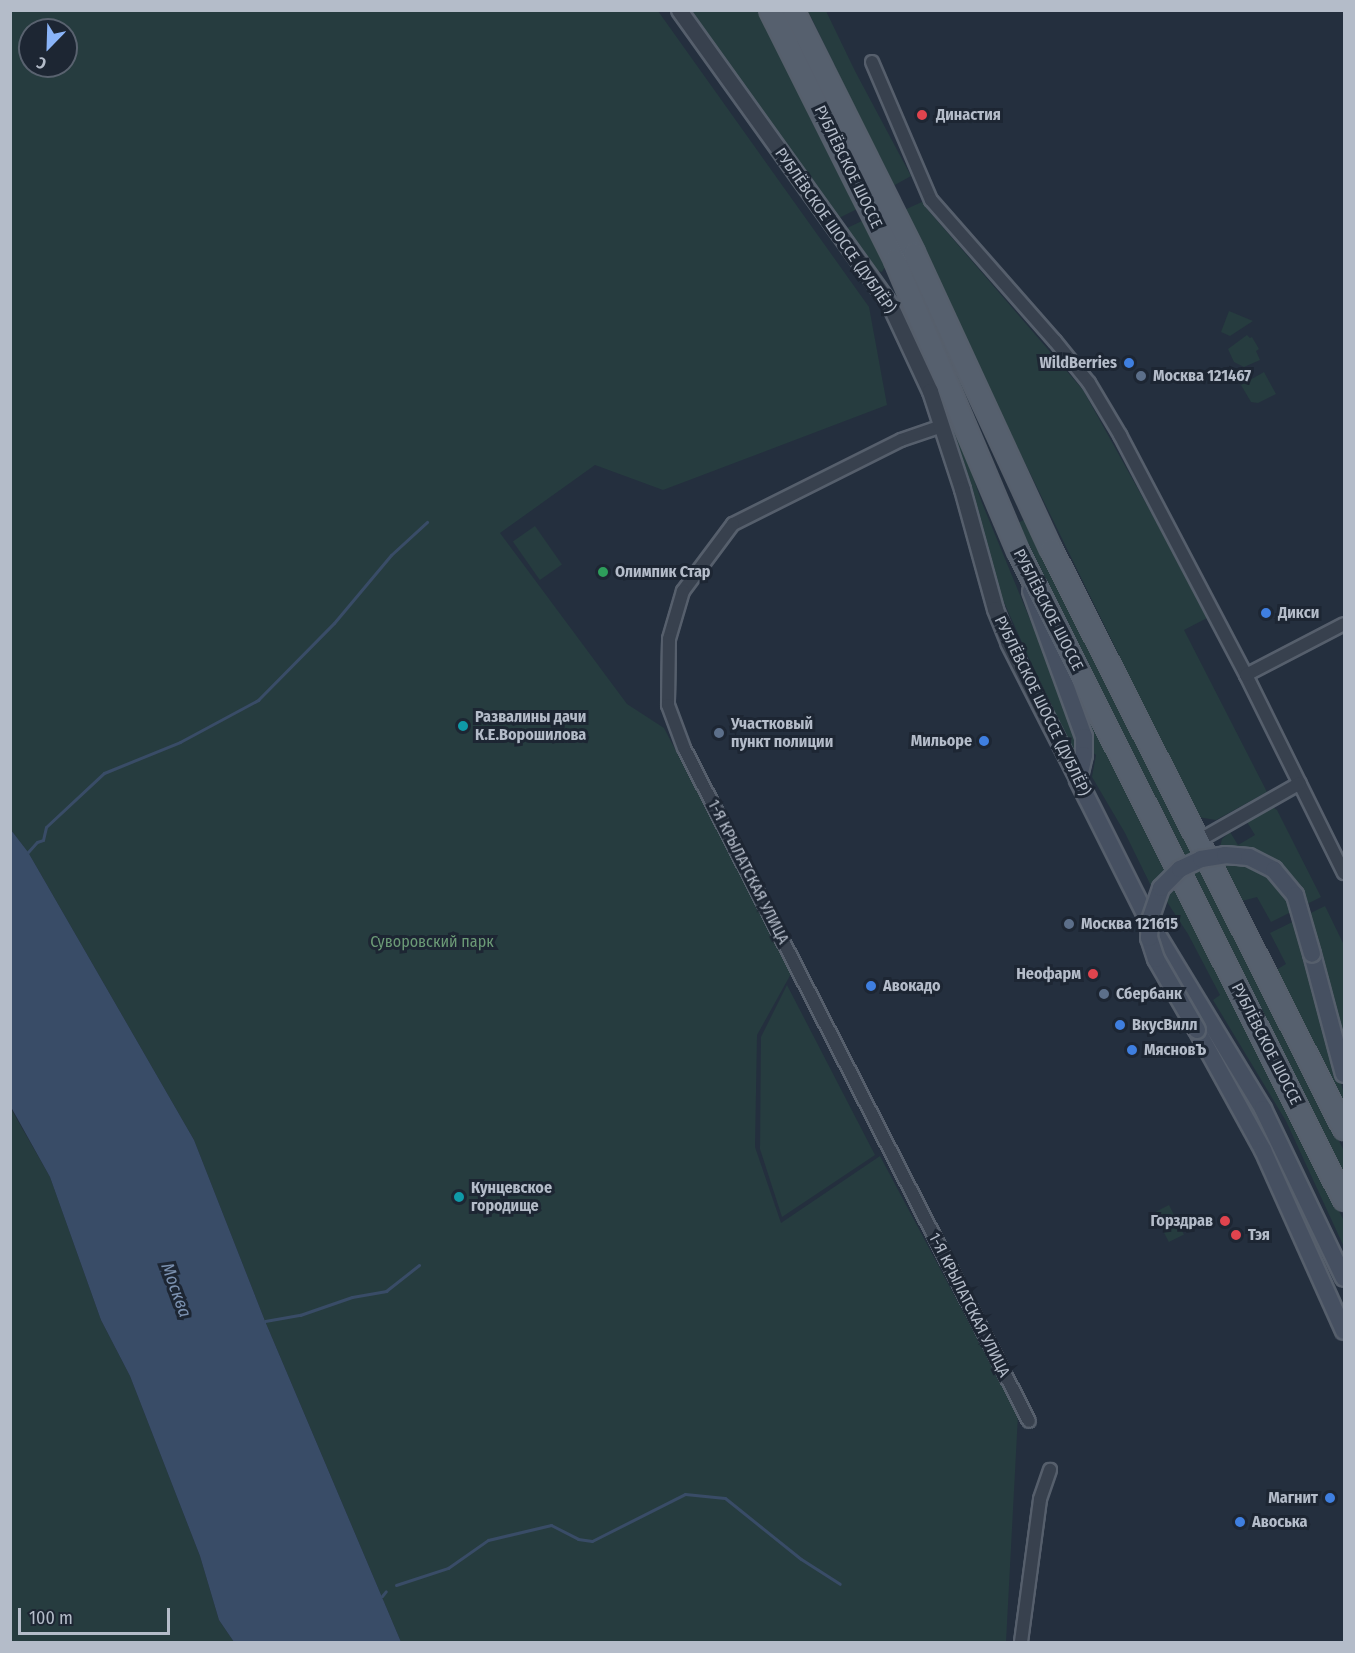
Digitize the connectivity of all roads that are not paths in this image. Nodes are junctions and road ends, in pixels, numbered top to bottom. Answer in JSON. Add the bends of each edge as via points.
{"nodes":[{"id":1,"x":679,"y":10,"type":"edge"},
{"id":2,"x":770,"y":10,"type":"edge"},
{"id":3,"x":792,"y":10,"type":"edge"},
{"id":4,"x":872,"y":62,"type":"dead end"},
{"id":5,"x":942,"y":426,"type":"junction"},
{"id":6,"x":1018,"y":551,"type":"junction"},
{"id":7,"x":1344,"y":624,"type":"edge"},
{"id":8,"x":1246,"y":675,"type":"junction"},
{"id":9,"x":1078,"y":780,"type":"junction"},
{"id":10,"x":1300,"y":783,"type":"junction"},
{"id":11,"x":1198,"y":841,"type":"junction"},
{"id":12,"x":1344,"y":873,"type":"edge"},
{"id":13,"x":1344,"y":1074,"type":"edge"},
{"id":14,"x":1344,"y":1129,"type":"edge"},
{"id":15,"x":1344,"y":1200,"type":"edge"},
{"id":16,"x":1344,"y":1278,"type":"edge"},
{"id":17,"x":1344,"y":1331,"type":"edge"},
{"id":18,"x":1029,"y":1421,"type":"dead end"},
{"id":19,"x":1050,"y":1470,"type":"dead end"},
{"id":20,"x":1021,"y":1642,"type":"edge"}],
"edges":[{"from":1,"to":5,"type":"street","name":"РУБЛЁВСКОЕ ШОССЕ (ДУБЛЁР)","via":[[890,305],[917,358]]},
{"from":2,"to":6,"type":"main road","name":"РУБЛЁВСКОЕ ШОССЕ","via":[[894,260]]},
{"from":3,"to":11,"type":"main road","name":"РУБЛЁВСКОЕ ШОССЕ","via":[[914,253],[1051,549]]},
{"from":4,"to":8,"type":"street","via":[[931,200],[1089,383]]},
{"from":5,"to":9,"type":"street","name":"РУБЛЁВСКОЕ ШОССЕ (ДУБЛЁР)","via":[[999,620]]},
{"from":5,"to":18,"type":"street","name":"1-Я КРЫЛАТСКАЯ УЛИЦА","via":[[901,440],[733,524],[683,591],[669,639],[668,705],[684,748]]},
{"from":6,"to":9,"type":"main road","via":[[1084,737]]},
{"from":6,"to":15,"type":"main road","name":"РУБЛЁВСКОЕ ШОССЕ"},
{"from":7,"to":8,"type":"street"},
{"from":8,"to":10,"type":"street"},
{"from":9,"to":16,"type":"main road","name":"РУБЛЁВСКОЕ ШОССЕ (ДУБЛЁР)","via":[[1147,918],[1263,1108]]},
{"from":10,"to":11,"type":"street"},
{"from":10,"to":12,"type":"street"},
{"from":11,"to":14,"type":"main road","name":"РУБЛЁВСКОЕ ШОССЕ"},
{"from":13,"to":17,"type":"main road","bridge":true,"via":[[1302,912],[1286,881],[1261,862],[1239,855],[1201,859],[1180,869],[1161,888],[1150,920],[1149,938],[1156,959],[1263,1150]]},
{"from":19,"to":20,"type":"street","via":[[1040,1499]]}]}
